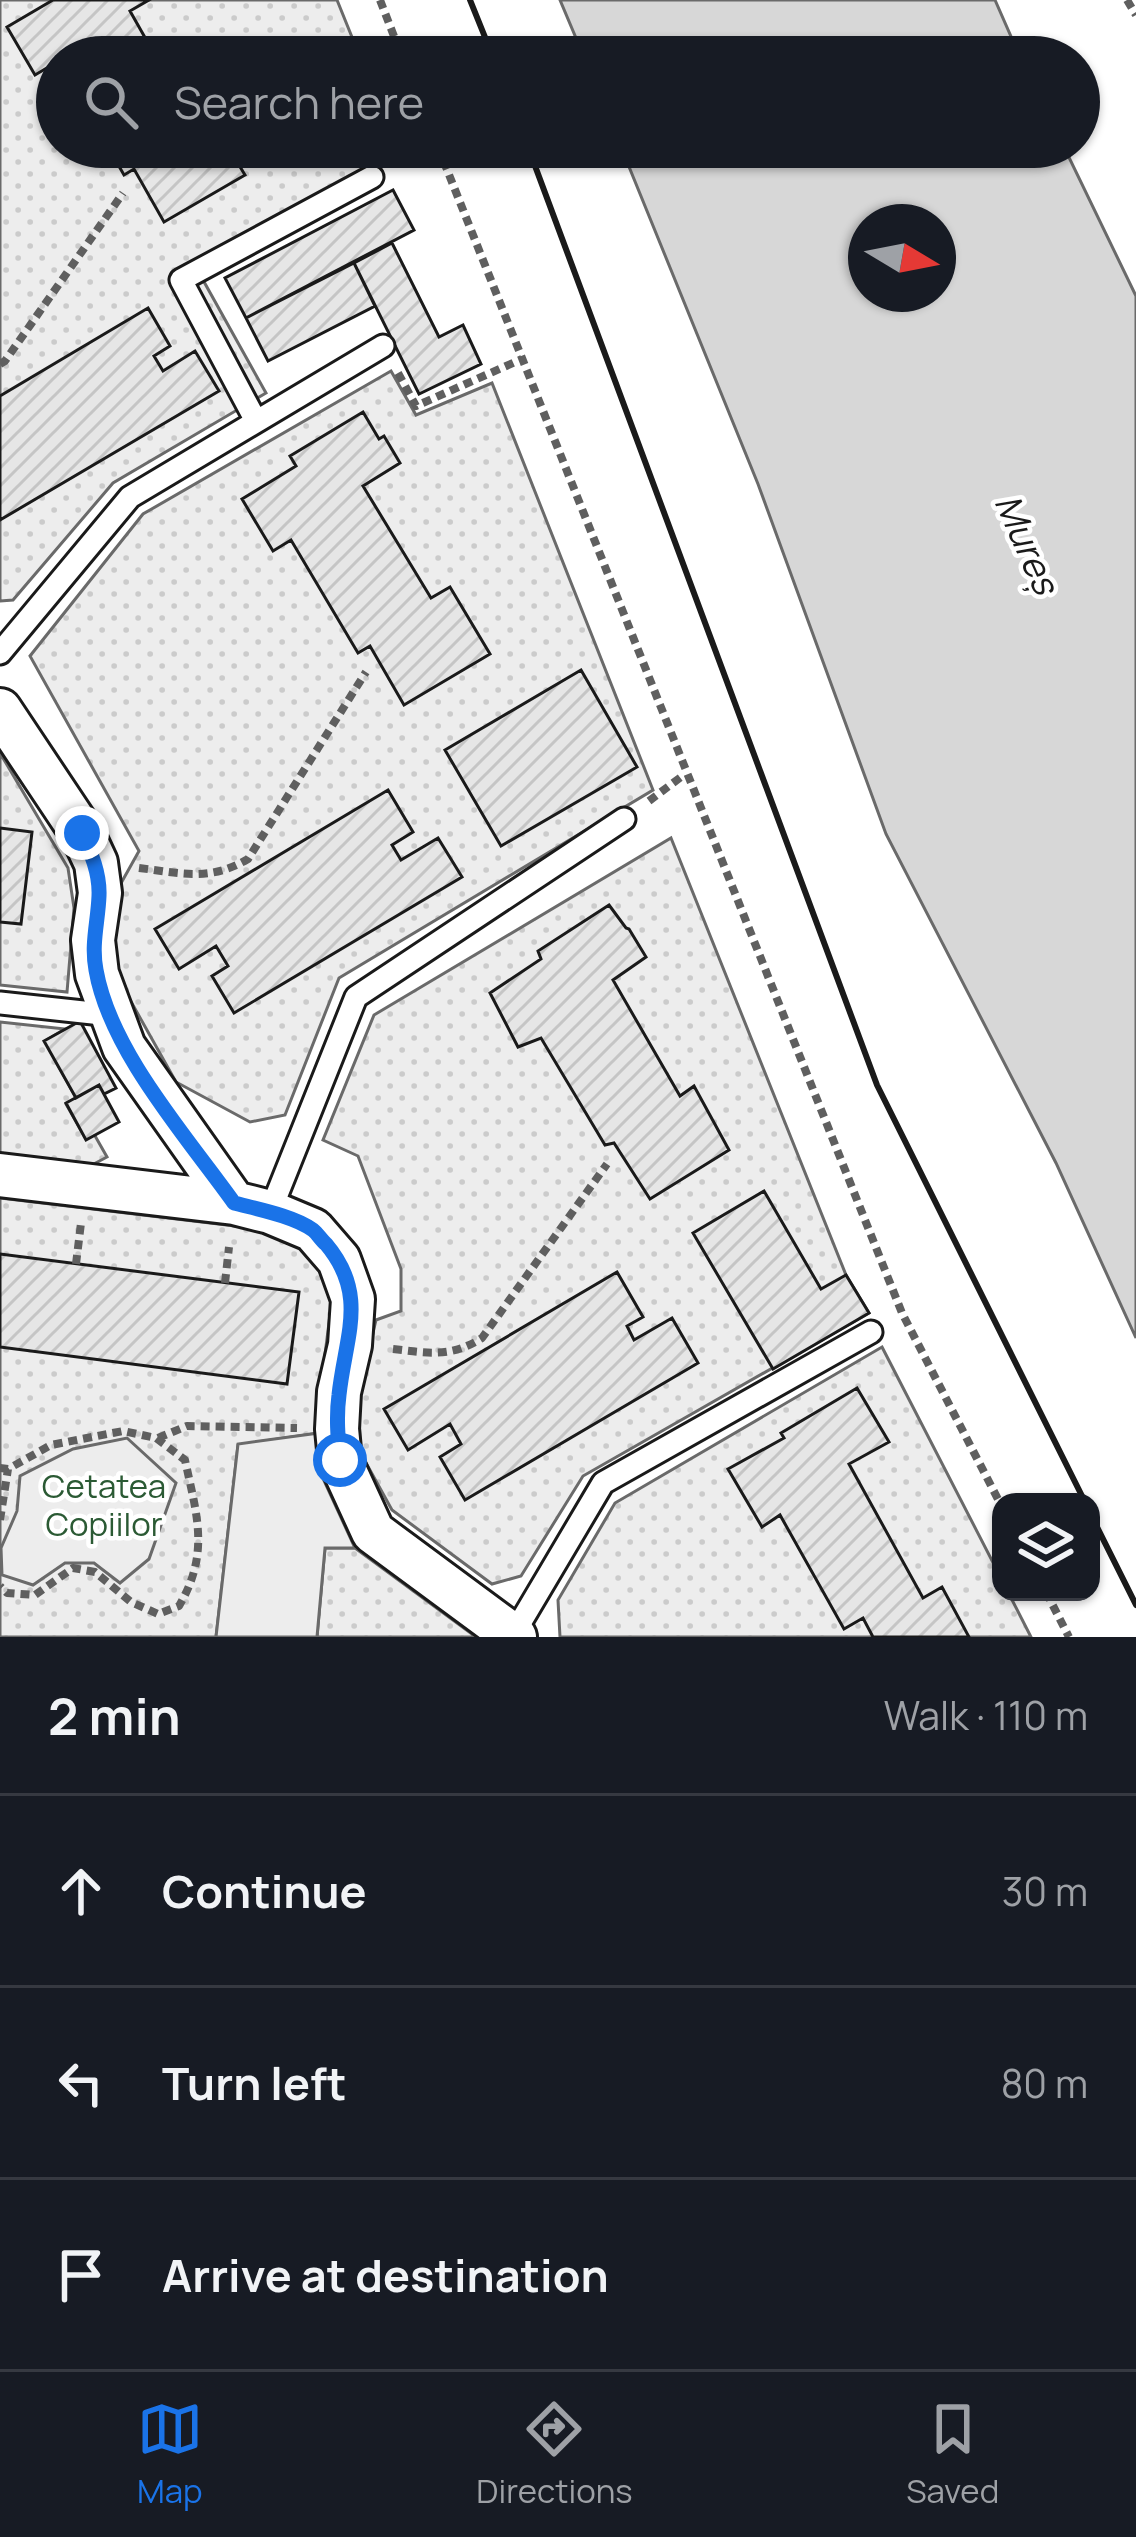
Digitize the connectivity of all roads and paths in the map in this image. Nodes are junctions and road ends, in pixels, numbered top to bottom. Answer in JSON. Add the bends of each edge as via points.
{"nodes":[{"id":1,"x":380,"y":0,"type":"edge"},
{"id":2,"x":1127,"y":0,"type":"edge"},
{"id":3,"x":1136,"y":15,"type":"edge"},
{"id":4,"x":394,"y":36,"type":"edge"},
{"id":5,"x":446,"y":168,"type":"edge"},
{"id":6,"x":372,"y":177,"type":"dead end"},
{"id":7,"x":123,"y":193,"type":"dead end"},
{"id":8,"x":383,"y":346,"type":"joint"},
{"id":9,"x":522,"y":359,"type":"junction"},
{"id":10,"x":0,"y":364,"type":"edge"},
{"id":11,"x":256,"y":422,"type":"junction"},
{"id":12,"x":0,"y":653,"type":"edge"},
{"id":13,"x":367,"y":672,"type":"dead end"},
{"id":14,"x":0,"y":710,"type":"edge"},
{"id":15,"x":686,"y":774,"type":"junction"},
{"id":16,"x":624,"y":819,"type":"joint"},
{"id":17,"x":96,"y":863,"type":"junction"},
{"id":18,"x":0,"y":1003,"type":"edge"},
{"id":19,"x":111,"y":1016,"type":"junction"},
{"id":20,"x":607,"y":1164,"type":"dead end"},
{"id":21,"x":0,"y":1175,"type":"edge"},
{"id":22,"x":252,"y":1208,"type":"junction"},
{"id":23,"x":872,"y":1332,"type":"dead end"},
{"id":24,"x":350,"y":1345,"type":"junction"},
{"id":25,"x":337,"y":1429,"type":"junction"},
{"id":26,"x":156,"y":1438,"type":"junction"},
{"id":27,"x":4,"y":1469,"type":"edge"},
{"id":28,"x":995,"y":1493,"type":"edge"},
{"id":29,"x":0,"y":1520,"type":"edge"},
{"id":30,"x":0,"y":1586,"type":"edge"},
{"id":31,"x":1051,"y":1601,"type":"edge"},
{"id":32,"x":514,"y":1636,"type":"edge"},
{"id":33,"x":1069,"y":1637,"type":"edge"}],
"edges":[{"from":1,"to":4,"type":"path"},
{"from":2,"to":3,"type":"path"},
{"from":5,"to":9,"type":"path"},
{"from":6,"to":11,"type":"lane","via":[[181,280]]},
{"from":7,"to":10,"type":"path"},
{"from":8,"to":9,"type":"path","via":[[416,406]]},
{"from":8,"to":11,"type":"lane"},
{"from":9,"to":15,"type":"path"},
{"from":11,"to":12,"type":"lane","via":[[130,497]]},
{"from":13,"to":17,"type":"path","via":[[248,859],[205,876]]},
{"from":14,"to":17,"type":"street"},
{"from":15,"to":16,"type":"path"},
{"from":15,"to":28,"type":"path","via":[[902,1313]]},
{"from":16,"to":22,"type":"lane","via":[[356,997]]},
{"from":17,"to":19,"type":"street","via":[[93,940]]},
{"from":18,"to":19,"type":"lane"},
{"from":19,"to":22,"type":"street","via":[[147,1082]]},
{"from":20,"to":24,"type":"path","via":[[482,1338],[461,1352],[433,1354]]},
{"from":21,"to":22,"type":"street"},
{"from":22,"to":24,"type":"street","via":[[313,1230],[339,1260],[353,1299]]},
{"from":23,"to":32,"type":"lane","via":[[603,1483]]},
{"from":24,"to":25,"type":"street"},
{"from":25,"to":26,"type":"path","via":[[187,1426]]},
{"from":25,"to":32,"type":"street","via":[[340,1460],[373,1532]]},
{"from":26,"to":27,"type":"path","via":[[123,1431],[51,1445]]},
{"from":26,"to":30,"type":"path","via":[[185,1460],[200,1533],[192,1583],[179,1606],[158,1614],[95,1571],[73,1568],[35,1594],[8,1594]]},
{"from":27,"to":29,"type":"path"},
{"from":31,"to":33,"type":"path"}]}
